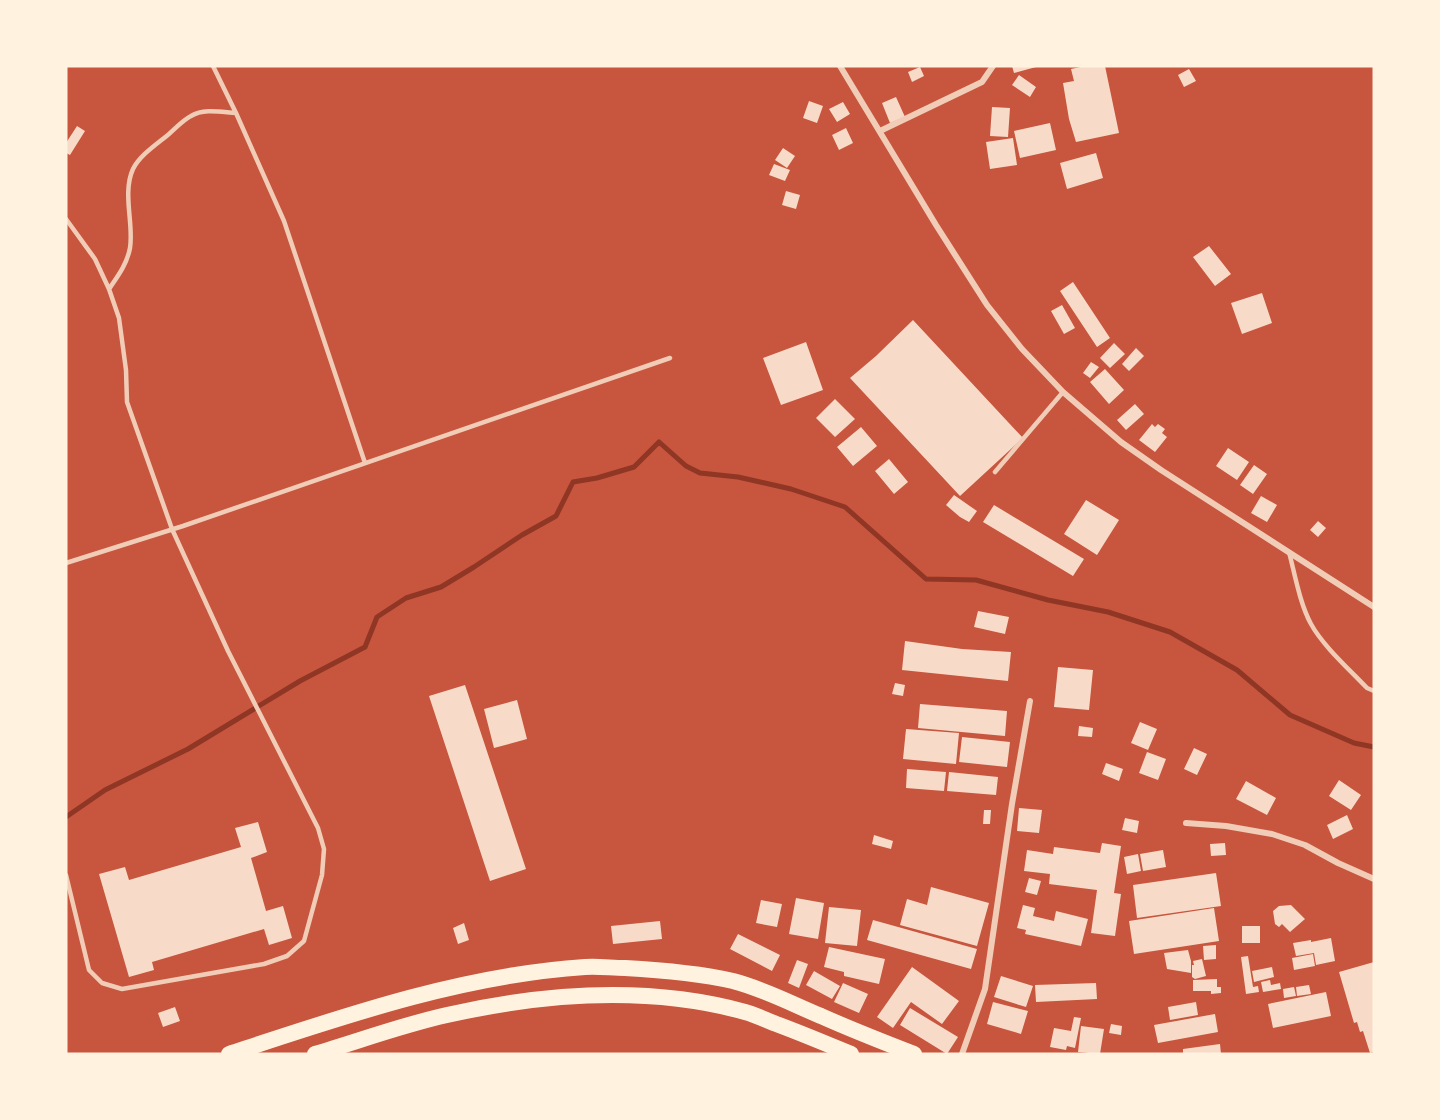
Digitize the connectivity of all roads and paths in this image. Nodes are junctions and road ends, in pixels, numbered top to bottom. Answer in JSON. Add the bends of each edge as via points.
{"nodes":[{"id":1,"x":213,"y":66,"type":"edge"},
{"id":2,"x":840,"y":66,"type":"edge"},
{"id":3,"x":993,"y":66,"type":"edge"},
{"id":4,"x":236,"y":113,"type":"junction"},
{"id":5,"x":879,"y":131,"type":"junction"},
{"id":6,"x":66,"y":219,"type":"edge"},
{"id":7,"x":109,"y":289,"type":"junction"},
{"id":8,"x":670,"y":358,"type":"dead end"},
{"id":9,"x":1063,"y":392,"type":"junction"},
{"id":10,"x":365,"y":463,"type":"junction"},
{"id":11,"x":995,"y":472,"type":"dead end"},
{"id":12,"x":172,"y":529,"type":"junction"},
{"id":13,"x":1289,"y":552,"type":"junction"},
{"id":14,"x":66,"y":563,"type":"edge"},
{"id":15,"x":1374,"y":607,"type":"edge"},
{"id":16,"x":1374,"y":692,"type":"edge"},
{"id":17,"x":1030,"y":701,"type":"dead end"},
{"id":18,"x":1186,"y":823,"type":"dead end"},
{"id":19,"x":66,"y":875,"type":"edge"},
{"id":20,"x":1374,"y":879,"type":"edge"},
{"id":21,"x":382,"y":1007,"type":"junction"},
{"id":22,"x":389,"y":1031,"type":"junction"},
{"id":23,"x":229,"y":1054,"type":"edge"},
{"id":24,"x":315,"y":1054,"type":"edge"},
{"id":25,"x":851,"y":1054,"type":"edge"},
{"id":26,"x":914,"y":1054,"type":"edge"},
{"id":27,"x":962,"y":1054,"type":"edge"}],
"edges":[{"from":1,"to":4,"type":"lane"},
{"from":2,"to":5,"type":"street"},
{"from":3,"to":5,"type":"street","via":[[982,82]]},
{"from":4,"to":7,"type":"lane","via":[[206,111],[191,116],[133,169],[128,204],[130,245],[125,264]]},
{"from":4,"to":10,"type":"lane","via":[[284,221]]},
{"from":5,"to":9,"type":"street","via":[[987,305]]},
{"from":6,"to":7,"type":"lane","via":[[95,259]]},
{"from":7,"to":12,"type":"lane","via":[[119,318],[127,402]]},
{"from":8,"to":10,"type":"lane"},
{"from":9,"to":11,"type":"lane"},
{"from":9,"to":13,"type":"street","via":[[1120,442]]},
{"from":10,"to":12,"type":"lane"},
{"from":12,"to":14,"type":"lane"},
{"from":12,"to":19,"type":"lane","via":[[228,651],[318,828],[324,849],[322,875],[304,941],[286,956],[264,964],[122,989],[102,983],[88,970]]},
{"from":13,"to":15,"type":"street"},
{"from":13,"to":16,"type":"lane","via":[[1311,624],[1330,650]]},
{"from":17,"to":27,"type":"street","via":[[985,989]]},
{"from":18,"to":20,"type":"street","via":[[1272,834],[1305,845]]},
{"from":21,"to":22,"type":"highway"},
{"from":21,"to":23,"type":"highway"},
{"from":21,"to":26,"type":"highway","via":[[514,975],[587,966],[668,971],[709,976],[774,994]]},
{"from":22,"to":24,"type":"highway"},
{"from":22,"to":25,"type":"highway","via":[[518,1001],[589,994],[626,995],[671,998],[746,1012]]}]}
